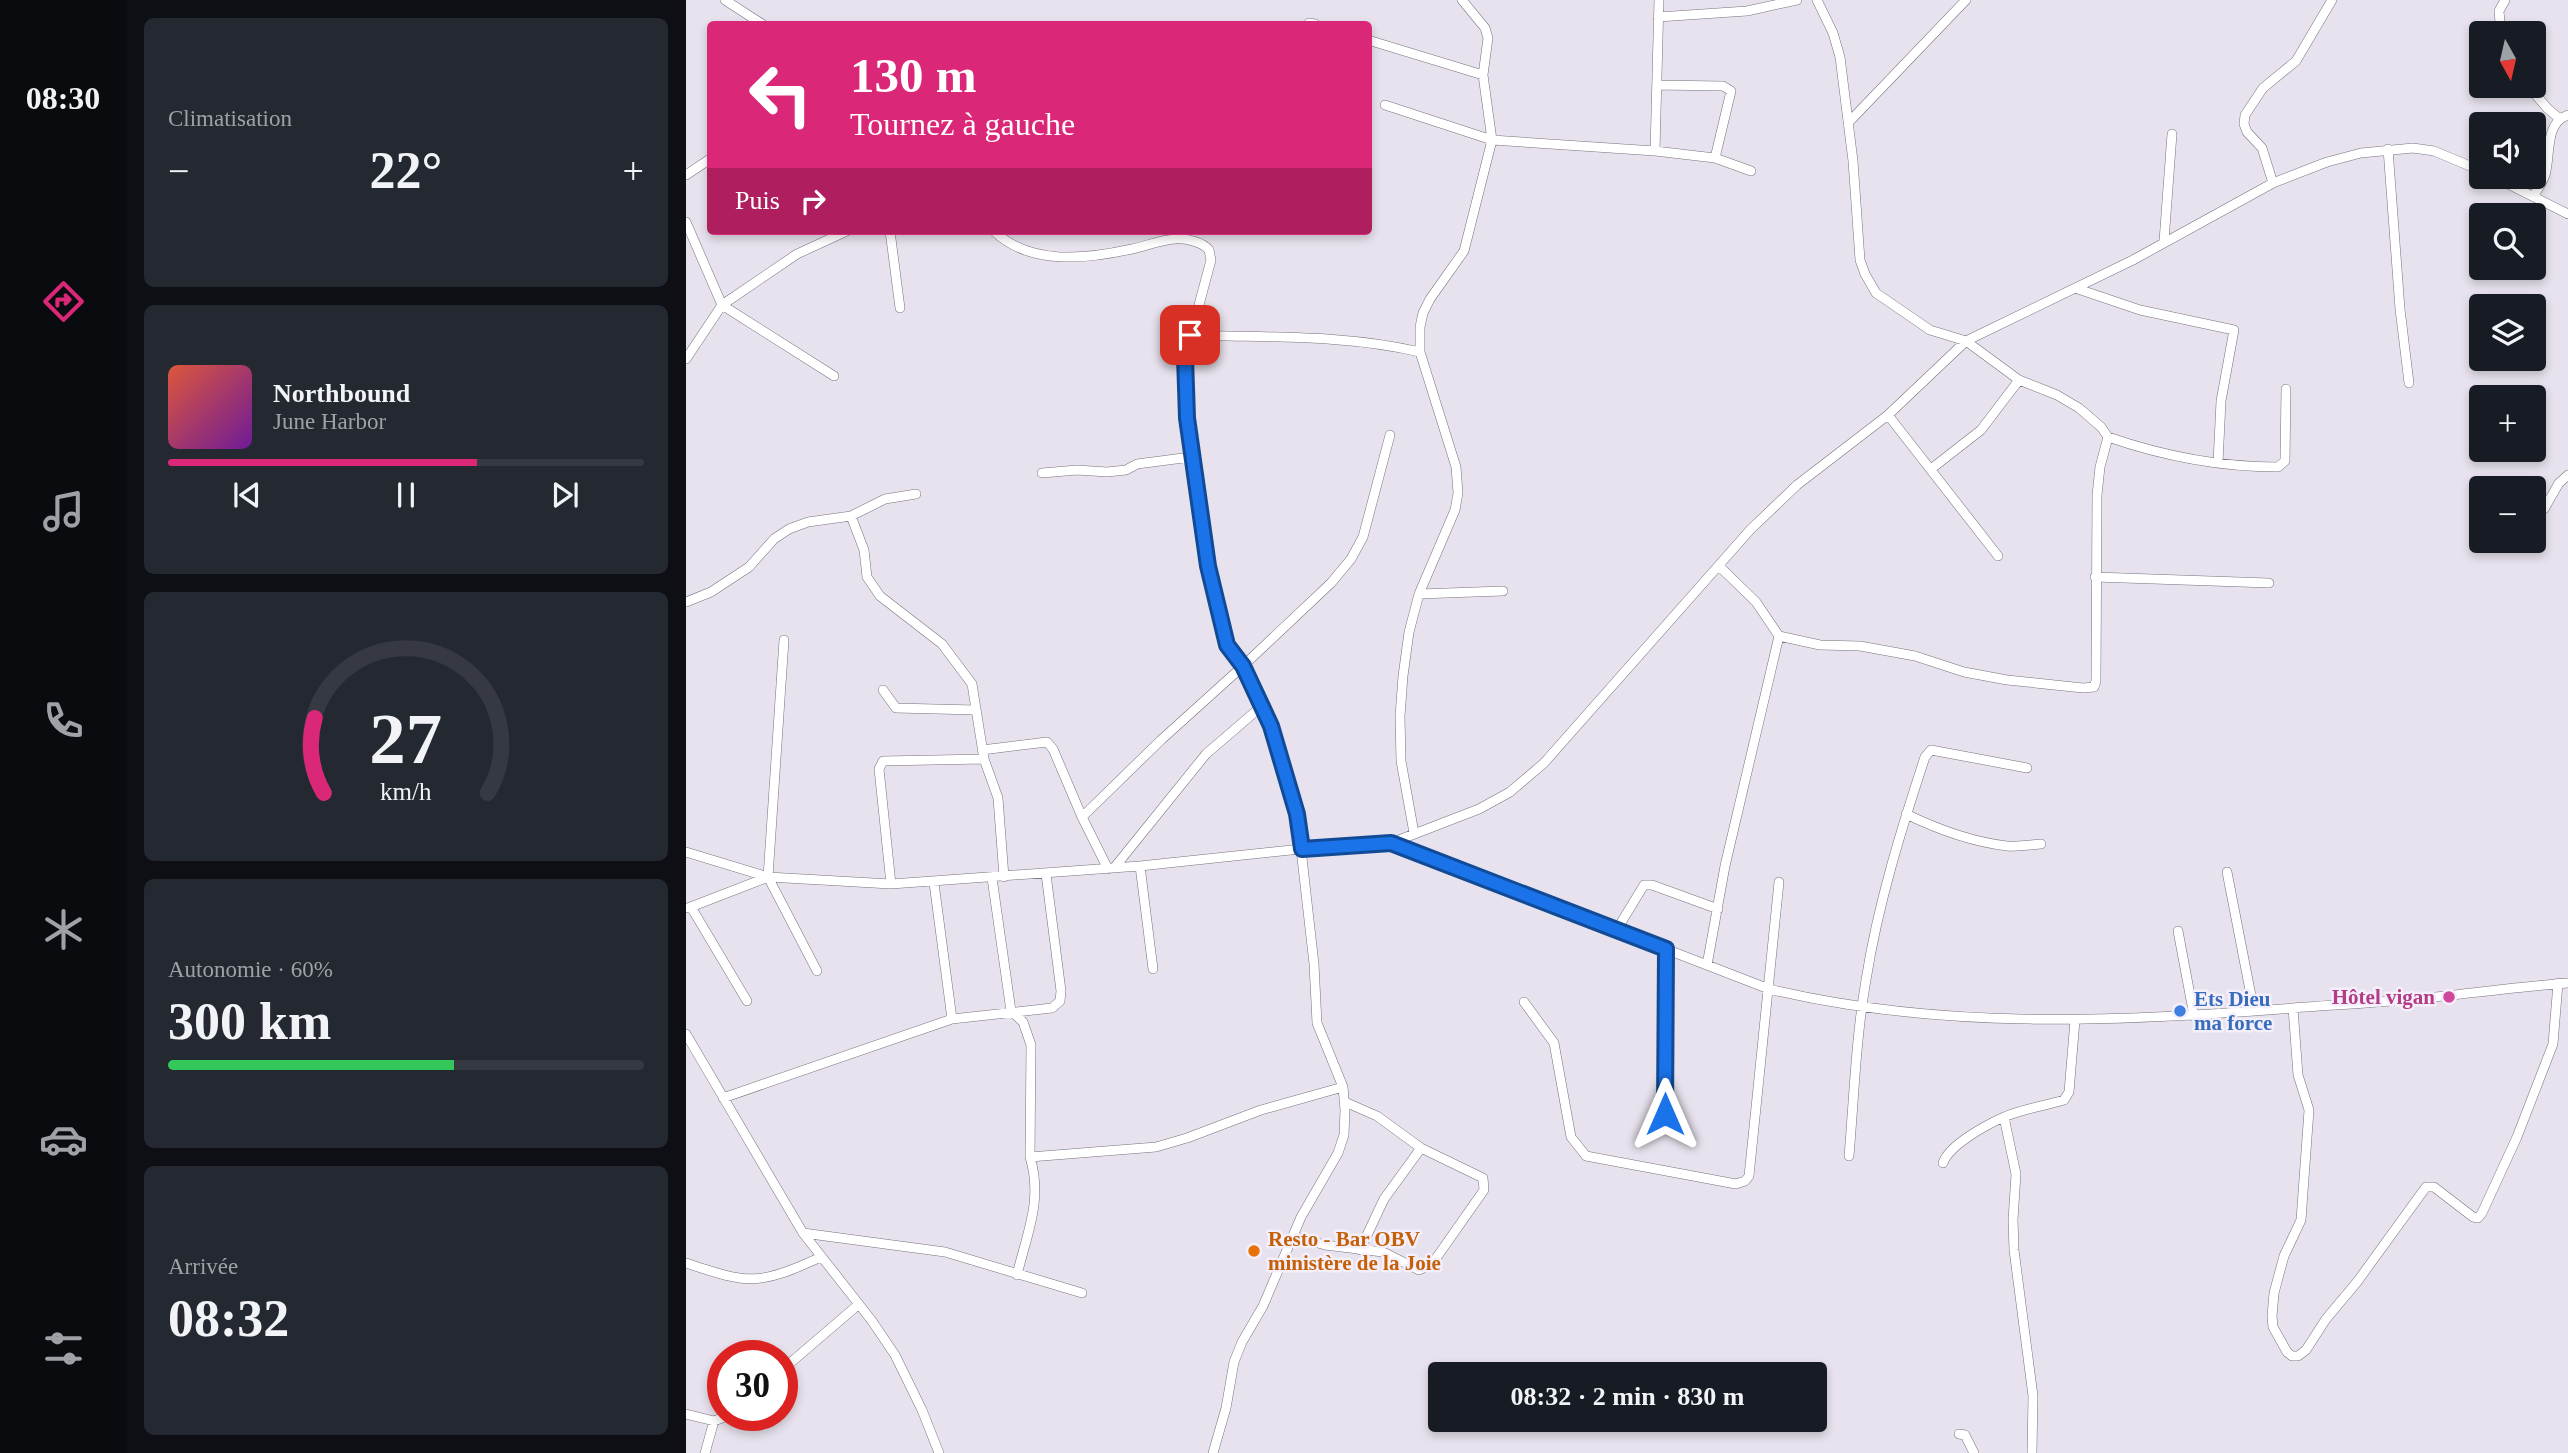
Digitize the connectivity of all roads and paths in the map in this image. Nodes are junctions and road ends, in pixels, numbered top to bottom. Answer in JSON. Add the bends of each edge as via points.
{"nodes":[{"id":1,"x":725,"y":0,"type":"edge"},
{"id":2,"x":1462,"y":0,"type":"edge"},
{"id":3,"x":1659,"y":0,"type":"edge"},
{"id":4,"x":1797,"y":0,"type":"edge"},
{"id":5,"x":1817,"y":0,"type":"edge"},
{"id":6,"x":1966,"y":0,"type":"edge"},
{"id":7,"x":2332,"y":0,"type":"edge"},
{"id":8,"x":2504,"y":0,"type":"edge"},
{"id":9,"x":1658,"y":17,"type":"junction"},
{"id":10,"x":757,"y":21,"type":"edge"},
{"id":11,"x":2500,"y":21,"type":"edge"},
{"id":12,"x":1372,"y":41,"type":"edge"},
{"id":13,"x":1483,"y":75,"type":"junction"},
{"id":14,"x":1657,"y":85,"type":"junction"},
{"id":15,"x":2538,"y":98,"type":"edge"},
{"id":16,"x":1385,"y":105,"type":"dead end"},
{"id":17,"x":2564,"y":116,"type":"edge"},
{"id":18,"x":1848,"y":123,"type":"junction"},
{"id":19,"x":2172,"y":134,"type":"dead end"},
{"id":20,"x":1492,"y":140,"type":"junction"},
{"id":21,"x":2388,"y":149,"type":"junction"},
{"id":22,"x":1655,"y":151,"type":"junction"},
{"id":23,"x":1715,"y":158,"type":"junction"},
{"id":24,"x":707,"y":161,"type":"edge"},
{"id":25,"x":2469,"y":165,"type":"edge"},
{"id":26,"x":1752,"y":172,"type":"dead end"},
{"id":27,"x":686,"y":175,"type":"edge"},
{"id":28,"x":2273,"y":183,"type":"junction"},
{"id":29,"x":2521,"y":189,"type":"edge"},
{"id":30,"x":2534,"y":195,"type":"junction"},
{"id":31,"x":2568,"y":214,"type":"edge"},
{"id":32,"x":686,"y":222,"type":"edge"},
{"id":33,"x":838,"y":235,"type":"edge"},
{"id":34,"x":891,"y":235,"type":"edge"},
{"id":35,"x":998,"y":235,"type":"edge"},
{"id":36,"x":2164,"y":242,"type":"junction"},
{"id":37,"x":2075,"y":288,"type":"junction"},
{"id":38,"x":722,"y":305,"type":"junction"},
{"id":39,"x":900,"y":308,"type":"dead end"},
{"id":40,"x":1190,"y":335,"type":"junction"},
{"id":41,"x":1966,"y":341,"type":"junction"},
{"id":42,"x":1420,"y":352,"type":"junction"},
{"id":43,"x":686,"y":359,"type":"edge"},
{"id":44,"x":834,"y":376,"type":"dead end"},
{"id":45,"x":2019,"y":380,"type":"junction"},
{"id":46,"x":2409,"y":383,"type":"dead end"},
{"id":47,"x":2286,"y":389,"type":"dead end"},
{"id":48,"x":1888,"y":415,"type":"junction"},
{"id":49,"x":1390,"y":435,"type":"dead end"},
{"id":50,"x":2108,"y":438,"type":"junction"},
{"id":51,"x":1191,"y":457,"type":"junction"},
{"id":52,"x":2218,"y":463,"type":"junction"},
{"id":53,"x":1931,"y":469,"type":"junction"},
{"id":54,"x":1042,"y":473,"type":"dead end"},
{"id":55,"x":2568,"y":475,"type":"edge"},
{"id":56,"x":916,"y":494,"type":"dead end"},
{"id":57,"x":2546,"y":506,"type":"edge"},
{"id":58,"x":851,"y":516,"type":"junction"},
{"id":59,"x":1998,"y":556,"type":"dead end"},
{"id":60,"x":1720,"y":567,"type":"junction"},
{"id":61,"x":2095,"y":577,"type":"junction"},
{"id":62,"x":2269,"y":583,"type":"dead end"},
{"id":63,"x":1503,"y":591,"type":"dead end"},
{"id":64,"x":1419,"y":594,"type":"junction"},
{"id":65,"x":686,"y":601,"type":"edge"},
{"id":66,"x":1779,"y":636,"type":"junction"},
{"id":67,"x":784,"y":640,"type":"dead end"},
{"id":68,"x":1243,"y":666,"type":"junction"},
{"id":69,"x":883,"y":690,"type":"dead end"},
{"id":70,"x":1263,"y":705,"type":"junction"},
{"id":71,"x":975,"y":710,"type":"junction"},
{"id":72,"x":983,"y":755,"type":"junction"},
{"id":73,"x":2027,"y":768,"type":"dead end"},
{"id":74,"x":1906,"y":814,"type":"junction"},
{"id":75,"x":1082,"y":817,"type":"junction"},
{"id":76,"x":1415,"y":833,"type":"junction"},
{"id":77,"x":1391,"y":843,"type":"junction"},
{"id":78,"x":2040,"y":844,"type":"dead end"},
{"id":79,"x":1302,"y":849,"type":"junction"},
{"id":80,"x":686,"y":852,"type":"edge"},
{"id":81,"x":1140,"y":866,"type":"junction"},
{"id":82,"x":1111,"y":869,"type":"junction"},
{"id":83,"x":2227,"y":872,"type":"dead end"},
{"id":84,"x":1046,"y":874,"type":"junction"},
{"id":85,"x":768,"y":877,"type":"junction"},
{"id":86,"x":1004,"y":877,"type":"junction"},
{"id":87,"x":992,"y":878,"type":"junction"},
{"id":88,"x":1779,"y":882,"type":"dead end"},
{"id":89,"x":934,"y":883,"type":"junction"},
{"id":90,"x":891,"y":884,"type":"junction"},
{"id":91,"x":688,"y":908,"type":"edge"},
{"id":92,"x":1718,"y":909,"type":"junction"},
{"id":93,"x":1616,"y":930,"type":"junction"},
{"id":94,"x":2178,"y":931,"type":"dead end"},
{"id":95,"x":1666,"y":949,"type":"junction"},
{"id":96,"x":1707,"y":965,"type":"junction"},
{"id":97,"x":1153,"y":969,"type":"dead end"},
{"id":98,"x":817,"y":971,"type":"dead end"},
{"id":99,"x":2563,"y":983,"type":"edge"},
{"id":100,"x":1769,"y":989,"type":"junction"},
{"id":101,"x":747,"y":1001,"type":"dead end"},
{"id":102,"x":1524,"y":1002,"type":"dead end"},
{"id":103,"x":1863,"y":1007,"type":"junction"},
{"id":104,"x":2293,"y":1008,"type":"junction"},
{"id":105,"x":1011,"y":1011,"type":"junction"},
{"id":106,"x":2253,"y":1011,"type":"junction"},
{"id":107,"x":2194,"y":1016,"type":"junction"},
{"id":108,"x":952,"y":1019,"type":"junction"},
{"id":109,"x":2075,"y":1020,"type":"junction"},
{"id":110,"x":686,"y":1034,"type":"edge"},
{"id":111,"x":1343,"y":1087,"type":"junction"},
{"id":112,"x":723,"y":1098,"type":"junction"},
{"id":113,"x":1345,"y":1101,"type":"junction"},
{"id":114,"x":1665,"y":1114,"type":"dead end"},
{"id":115,"x":2004,"y":1117,"type":"junction"},
{"id":116,"x":1421,"y":1148,"type":"junction"},
{"id":117,"x":1849,"y":1156,"type":"dead end"},
{"id":118,"x":1030,"y":1157,"type":"junction"},
{"id":119,"x":1943,"y":1163,"type":"dead end"},
{"id":120,"x":803,"y":1233,"type":"junction"},
{"id":121,"x":1293,"y":1236,"type":"junction"},
{"id":122,"x":1360,"y":1250,"type":"junction"},
{"id":123,"x":821,"y":1257,"type":"junction"},
{"id":124,"x":686,"y":1263,"type":"edge"},
{"id":125,"x":1017,"y":1275,"type":"junction"},
{"id":126,"x":1082,"y":1293,"type":"dead end"},
{"id":127,"x":859,"y":1304,"type":"junction"},
{"id":128,"x":798,"y":1356,"type":"edge"},
{"id":129,"x":686,"y":1414,"type":"edge"},
{"id":130,"x":707,"y":1419,"type":"edge"},
{"id":131,"x":711,"y":1431,"type":"edge"},
{"id":132,"x":1959,"y":1434,"type":"dead end"},
{"id":133,"x":705,"y":1453,"type":"edge"},
{"id":134,"x":939,"y":1453,"type":"edge"},
{"id":135,"x":1213,"y":1453,"type":"edge"},
{"id":136,"x":1974,"y":1453,"type":"edge"},
{"id":137,"x":2032,"y":1453,"type":"edge"}],
"edges":[{"from":1,"to":10,"type":"street"},
{"from":2,"to":13,"type":"street","via":[[1488,38]]},
{"from":3,"to":9,"type":"street"},
{"from":4,"to":9,"type":"street","via":[[1747,11]]},
{"from":5,"to":18,"type":"street","via":[[1837,43]]},
{"from":6,"to":18,"type":"street"},
{"from":7,"to":28,"type":"street","via":[[2296,61],[2263,88],[2245,115],[2247,132],[2262,148]]},
{"from":8,"to":11,"type":"street"},
{"from":9,"to":14,"type":"street"},
{"from":12,"to":13,"type":"street"},
{"from":13,"to":20,"type":"street"},
{"from":14,"to":22,"type":"street"},
{"from":14,"to":23,"type":"street","via":[[1723,86],[1731,91]]},
{"from":15,"to":17,"type":"street"},
{"from":16,"to":20,"type":"street"},
{"from":17,"to":30,"type":"street","via":[[2553,128],[2544,179]]},
{"from":18,"to":41,"type":"street","via":[[1860,260],[1875,293],[1930,330]]},
{"from":19,"to":36,"type":"street"},
{"from":20,"to":22,"type":"street"},
{"from":20,"to":42,"type":"street","via":[[1464,251],[1423,313]]},
{"from":21,"to":25,"type":"street","via":[[2434,150]]},
{"from":21,"to":28,"type":"street","via":[[2327,162]]},
{"from":21,"to":46,"type":"street"},
{"from":22,"to":23,"type":"street"},
{"from":23,"to":26,"type":"street"},
{"from":24,"to":27,"type":"street"},
{"from":28,"to":36,"type":"street"},
{"from":29,"to":30,"type":"street"},
{"from":30,"to":31,"type":"street"},
{"from":32,"to":38,"type":"street"},
{"from":33,"to":38,"type":"street","via":[[797,254]]},
{"from":34,"to":39,"type":"street"},
{"from":35,"to":40,"type":"street","via":[[1007,244],[1032,253],[1060,257],[1116,253],[1176,239],[1206,246],[1211,260]]},
{"from":36,"to":37,"type":"street"},
{"from":37,"to":41,"type":"street"},
{"from":37,"to":52,"type":"street","via":[[2140,310],[2234,330],[2221,401]]},
{"from":38,"to":43,"type":"street"},
{"from":38,"to":44,"type":"street"},
{"from":40,"to":42,"type":"street","via":[[1332,338]]},
{"from":40,"to":51,"type":"street","via":[[1185,357]]},
{"from":41,"to":45,"type":"street"},
{"from":41,"to":48,"type":"street"},
{"from":42,"to":64,"type":"street","via":[[1456,467],[1458,493]]},
{"from":45,"to":50,"type":"street","via":[[2078,408]]},
{"from":45,"to":53,"type":"street","via":[[1981,430]]},
{"from":47,"to":52,"type":"street","via":[[2285,461],[2278,467]]},
{"from":48,"to":53,"type":"street"},
{"from":48,"to":60,"type":"street","via":[[1797,485]]},
{"from":49,"to":68,"type":"street","via":[[1363,537],[1351,559]]},
{"from":50,"to":52,"type":"street","via":[[2152,453]]},
{"from":50,"to":61,"type":"street","via":[[2096,495]]},
{"from":51,"to":54,"type":"street","via":[[1136,464],[1126,470]]},
{"from":51,"to":68,"type":"street","via":[[1224,635]]},
{"from":53,"to":59,"type":"street"},
{"from":55,"to":57,"type":"street"},
{"from":56,"to":58,"type":"street","via":[[885,499]]},
{"from":58,"to":65,"type":"street","via":[[789,529],[749,567],[711,592]]},
{"from":58,"to":71,"type":"street","via":[[864,550],[867,577],[880,596],[942,645],[962,669],[972,684]]},
{"from":60,"to":66,"type":"street","via":[[1756,601]]},
{"from":60,"to":76,"type":"street","via":[[1544,763],[1510,792],[1479,809]]},
{"from":61,"to":62,"type":"street"},
{"from":61,"to":66,"type":"street","via":[[2094,687],[2007,680],[1901,653]]},
{"from":63,"to":64,"type":"street"},
{"from":64,"to":76,"type":"street","via":[[1409,632],[1400,716],[1401,761]]},
{"from":66,"to":92,"type":"street"},
{"from":67,"to":85,"type":"street"},
{"from":68,"to":70,"type":"street"},
{"from":68,"to":75,"type":"street"},
{"from":69,"to":71,"type":"street","via":[[896,708]]},
{"from":70,"to":79,"type":"street","via":[[1286,770]]},
{"from":70,"to":82,"type":"street","via":[[1206,754]]},
{"from":71,"to":72,"type":"street"},
{"from":72,"to":75,"type":"street","via":[[1047,742]]},
{"from":72,"to":86,"type":"street","via":[[998,797]]},
{"from":72,"to":90,"type":"street","via":[[883,761],[879,769]]},
{"from":73,"to":74,"type":"street","via":[[1931,750]]},
{"from":74,"to":78,"type":"street","via":[[1976,840],[2010,846]]},
{"from":74,"to":103,"type":"street","via":[[1874,936]]},
{"from":75,"to":82,"type":"street"},
{"from":76,"to":77,"type":"street"},
{"from":77,"to":79,"type":"street"},
{"from":77,"to":93,"type":"street"},
{"from":79,"to":81,"type":"street"},
{"from":79,"to":111,"type":"street","via":[[1318,1023]]},
{"from":80,"to":85,"type":"street"},
{"from":81,"to":82,"type":"street"},
{"from":81,"to":97,"type":"street"},
{"from":82,"to":84,"type":"street"},
{"from":83,"to":106,"type":"street"},
{"from":84,"to":86,"type":"street"},
{"from":84,"to":105,"type":"street","via":[[1060,1001],[1052,1008]]},
{"from":85,"to":90,"type":"street"},
{"from":85,"to":91,"type":"street"},
{"from":85,"to":98,"type":"street"},
{"from":86,"to":87,"type":"street"},
{"from":87,"to":89,"type":"street"},
{"from":87,"to":105,"type":"street"},
{"from":88,"to":100,"type":"street"},
{"from":89,"to":90,"type":"street"},
{"from":89,"to":108,"type":"street"},
{"from":91,"to":101,"type":"street"},
{"from":92,"to":93,"type":"street","via":[[1644,885]]},
{"from":92,"to":96,"type":"street"},
{"from":93,"to":95,"type":"street"},
{"from":94,"to":107,"type":"street"},
{"from":95,"to":96,"type":"street"},
{"from":95,"to":114,"type":"street"},
{"from":96,"to":100,"type":"street"},
{"from":99,"to":104,"type":"street"},
{"from":99,"to":104,"type":"street","via":[[2550,1055],[2482,1213],[2473,1217],[2434,1187],[2426,1187],[2298,1356],[2287,1352],[2272,1316],[2273,1293],[2284,1256],[2301,1220],[2309,1110],[2298,1075]]},
{"from":100,"to":102,"type":"street","via":[[1749,1176],[1736,1184],[1586,1156],[1571,1137],[1555,1043]]},
{"from":100,"to":103,"type":"street"},
{"from":103,"to":109,"type":"street","via":[[1985,1018]]},
{"from":103,"to":117,"type":"street"},
{"from":104,"to":106,"type":"street"},
{"from":105,"to":108,"type":"street"},
{"from":105,"to":118,"type":"street","via":[[1023,1022],[1031,1045]]},
{"from":106,"to":107,"type":"street"},
{"from":107,"to":109,"type":"street"},
{"from":108,"to":112,"type":"street"},
{"from":109,"to":115,"type":"street","via":[[2069,1092],[2064,1100]]},
{"from":110,"to":112,"type":"street"},
{"from":111,"to":113,"type":"street"},
{"from":111,"to":118,"type":"street","via":[[1156,1147]]},
{"from":112,"to":120,"type":"street"},
{"from":113,"to":116,"type":"street","via":[[1377,1116]]},
{"from":113,"to":121,"type":"street","via":[[1342,1144]]},
{"from":115,"to":119,"type":"street","via":[[1954,1147]]},
{"from":115,"to":137,"type":"street","via":[[2016,1174],[2014,1250],[2033,1396]]},
{"from":116,"to":122,"type":"street","via":[[1384,1199]]},
{"from":116,"to":122,"type":"street","via":[[1483,1178],[1484,1190],[1426,1268],[1419,1270],[1383,1252]]},
{"from":118,"to":125,"type":"street","via":[[1036,1174],[1035,1201]]},
{"from":120,"to":123,"type":"street"},
{"from":120,"to":125,"type":"street","via":[[945,1252]]},
{"from":121,"to":122,"type":"street"},
{"from":121,"to":135,"type":"street","via":[[1234,1362]]},
{"from":123,"to":124,"type":"street","via":[[779,1276],[755,1280],[732,1279]]},
{"from":123,"to":127,"type":"street"},
{"from":125,"to":126,"type":"street"},
{"from":127,"to":128,"type":"street"},
{"from":127,"to":134,"type":"street","via":[[905,1374]]},
{"from":129,"to":130,"type":"street"},
{"from":131,"to":133,"type":"street"},
{"from":132,"to":136,"type":"street","via":[[1965,1435]]}]}
